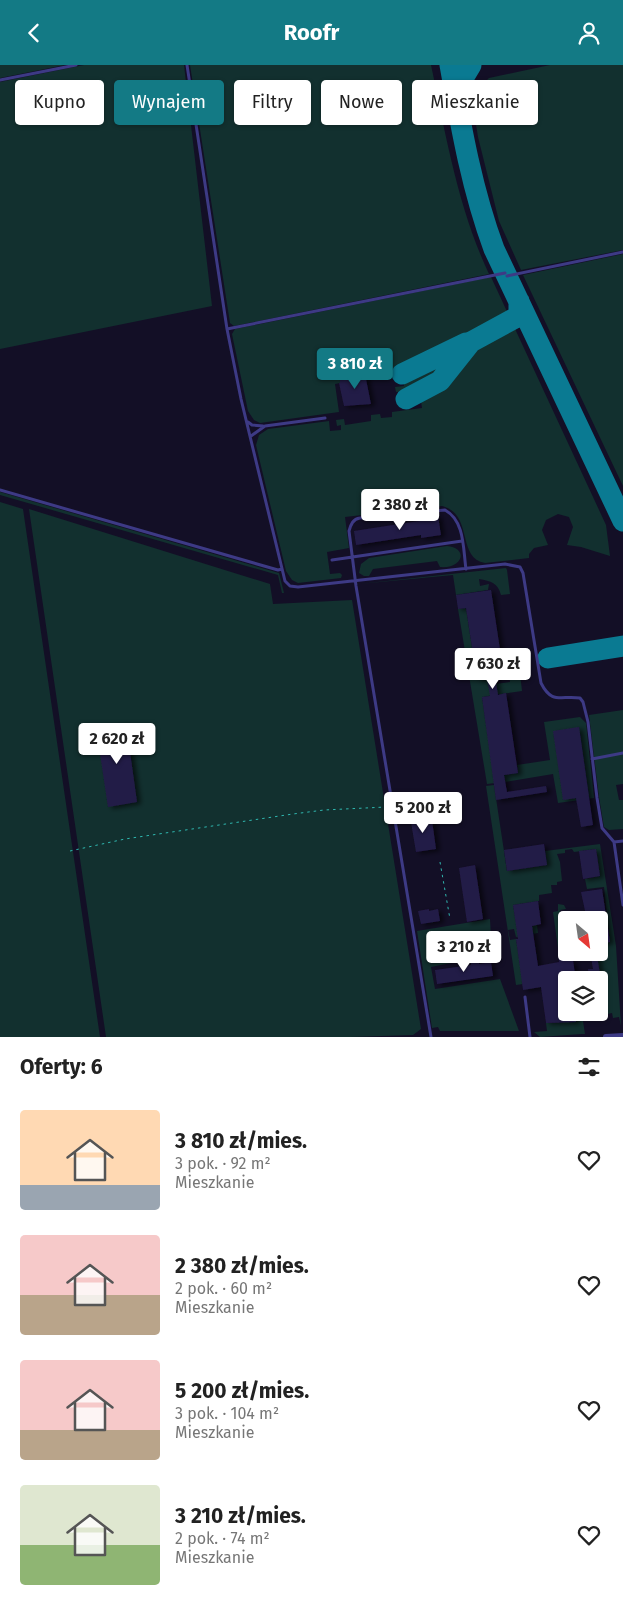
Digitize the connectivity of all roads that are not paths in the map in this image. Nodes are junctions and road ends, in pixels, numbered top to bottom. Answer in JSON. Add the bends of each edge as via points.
{"nodes":[{"id":1,"x":76,"y":65,"type":"edge"},
{"id":2,"x":187,"y":65,"type":"edge"},
{"id":3,"x":0,"y":80,"type":"edge"},
{"id":4,"x":623,"y":252,"type":"edge"},
{"id":5,"x":227,"y":329,"type":"junction"},
{"id":6,"x":325,"y":418,"type":"dead end"},
{"id":7,"x":247,"y":421,"type":"junction"},
{"id":8,"x":265,"y":426,"type":"junction"},
{"id":9,"x":251,"y":437,"type":"junction"},
{"id":10,"x":0,"y":490,"type":"edge"},
{"id":11,"x":462,"y":541,"type":"junction"},
{"id":12,"x":352,"y":557,"type":"junction"},
{"id":13,"x":332,"y":560,"type":"dead end"},
{"id":14,"x":282,"y":569,"type":"junction"},
{"id":15,"x":466,"y":569,"type":"junction"},
{"id":16,"x":355,"y":581,"type":"junction"},
{"id":17,"x":623,"y":753,"type":"edge"},
{"id":18,"x":592,"y":759,"type":"junction"},
{"id":19,"x":623,"y":841,"type":"edge"},
{"id":20,"x":614,"y":842,"type":"junction"},
{"id":21,"x":623,"y":905,"type":"edge"},
{"id":22,"x":525,"y":997,"type":"dead end"},
{"id":23,"x":623,"y":1036,"type":"edge"},
{"id":24,"x":430,"y":1037,"type":"edge"},
{"id":25,"x":530,"y":1037,"type":"edge"},
{"id":26,"x":606,"y":1037,"type":"edge"}],
"edges":[{"from":1,"to":3,"type":"lane"},
{"from":2,"to":5,"type":"lane"},
{"from":4,"to":5,"type":"lane"},
{"from":5,"to":7,"type":"lane"},
{"from":6,"to":8,"type":"lane"},
{"from":7,"to":8,"type":"lane"},
{"from":7,"to":9,"type":"lane"},
{"from":8,"to":9,"type":"lane"},
{"from":9,"to":14,"type":"lane"},
{"from":10,"to":14,"type":"lane"},
{"from":11,"to":12,"type":"lane"},
{"from":11,"to":12,"type":"lane","via":[[458,521],[445,509],[360,517],[349,531]]},
{"from":11,"to":15,"type":"lane"},
{"from":12,"to":13,"type":"lane"},
{"from":12,"to":16,"type":"lane"},
{"from":14,"to":16,"type":"lane","via":[[287,584],[294,587]]},
{"from":15,"to":16,"type":"lane"},
{"from":15,"to":18,"type":"lane","via":[[509,564],[522,570],[541,683],[555,698],[582,700]]},
{"from":16,"to":24,"type":"lane"},
{"from":17,"to":18,"type":"lane"},
{"from":18,"to":20,"type":"lane","via":[[602,828]]},
{"from":19,"to":20,"type":"lane"},
{"from":20,"to":21,"type":"lane"},
{"from":22,"to":25,"type":"lane"},
{"from":23,"to":26,"type":"street"}]}
